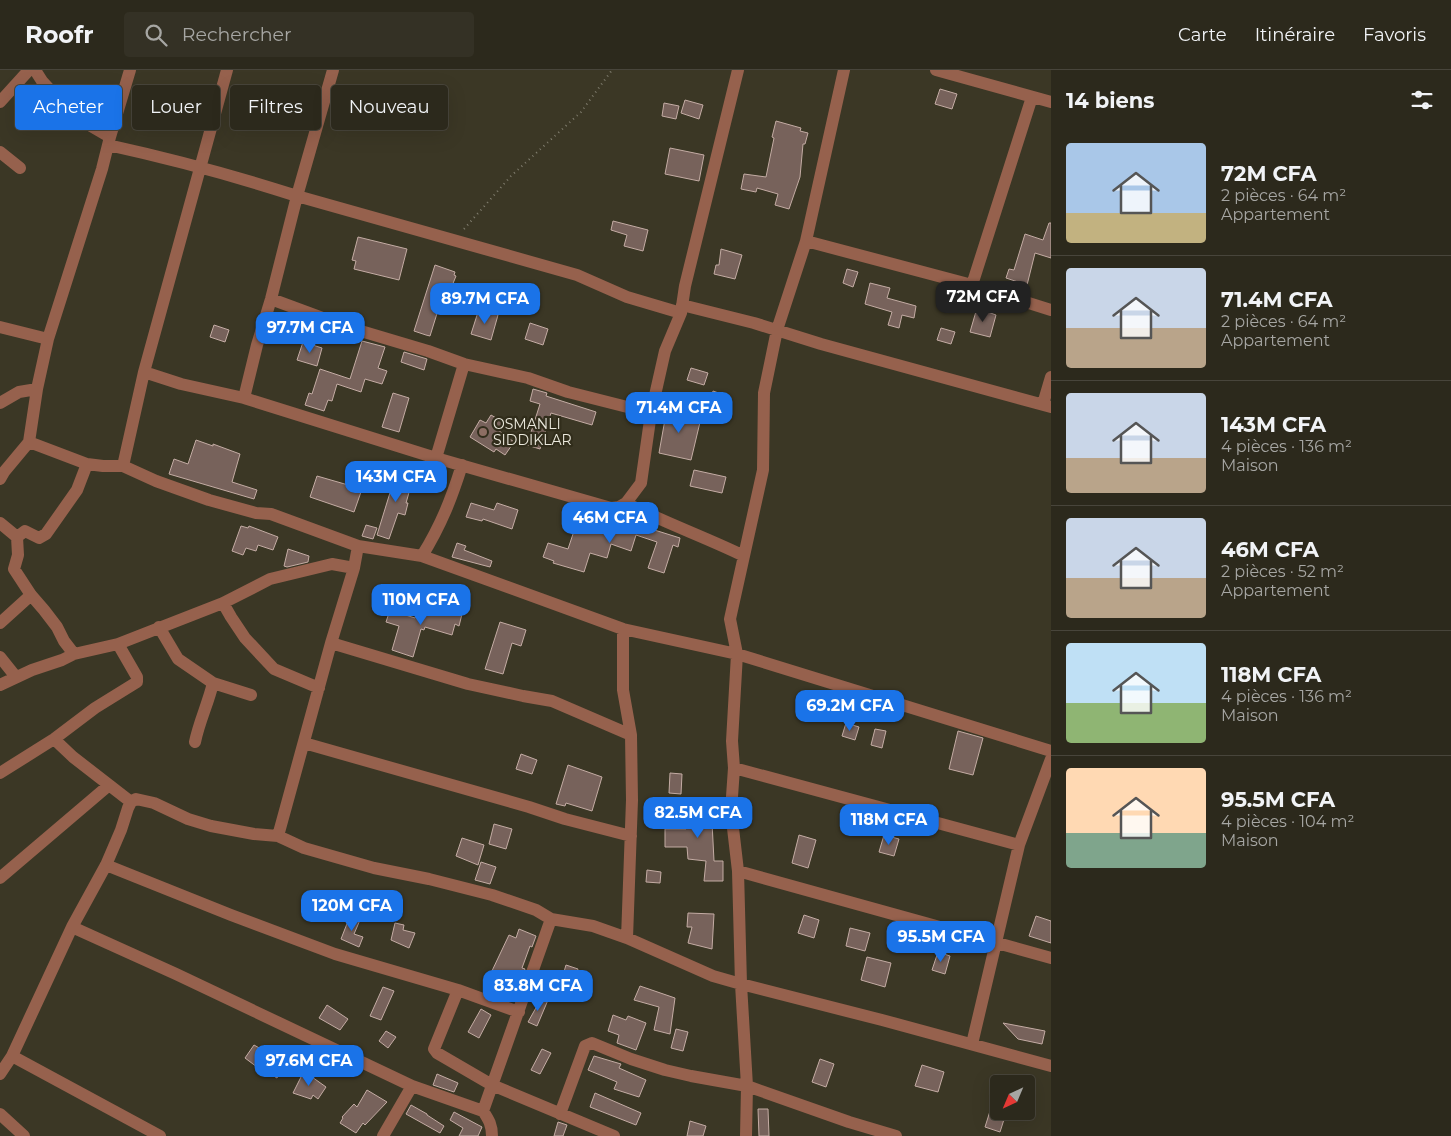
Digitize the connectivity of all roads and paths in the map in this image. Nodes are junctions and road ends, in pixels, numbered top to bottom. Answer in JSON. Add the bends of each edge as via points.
{"nodes":[{"id":1,"x":29,"y":70,"type":"edge"},
{"id":2,"x":35,"y":70,"type":"edge"},
{"id":3,"x":130,"y":70,"type":"edge"},
{"id":4,"x":227,"y":70,"type":"edge"},
{"id":5,"x":333,"y":70,"type":"edge"},
{"id":6,"x":612,"y":70,"type":"edge"},
{"id":7,"x":738,"y":70,"type":"edge"},
{"id":8,"x":844,"y":70,"type":"edge"},
{"id":9,"x":936,"y":70,"type":"edge"},
{"id":10,"x":1032,"y":97,"type":"junction"},
{"id":11,"x":0,"y":102,"type":"edge"},
{"id":12,"x":1051,"y":102,"type":"edge"},
{"id":13,"x":109,"y":141,"type":"junction"},
{"id":14,"x":0,"y":152,"type":"edge"},
{"id":15,"x":20,"y":168,"type":"dead end"},
{"id":16,"x":200,"y":168,"type":"junction"},
{"id":17,"x":297,"y":196,"type":"junction"},
{"id":18,"x":455,"y":241,"type":"junction"},
{"id":19,"x":806,"y":241,"type":"junction"},
{"id":20,"x":972,"y":285,"type":"junction"},
{"id":21,"x":271,"y":299,"type":"junction"},
{"id":22,"x":681,"y":309,"type":"junction"},
{"id":23,"x":1051,"y":310,"type":"edge"},
{"id":24,"x":0,"y":327,"type":"edge"},
{"id":25,"x":777,"y":330,"type":"junction"},
{"id":26,"x":48,"y":339,"type":"junction"},
{"id":27,"x":464,"y":364,"type":"junction"},
{"id":28,"x":144,"y":372,"type":"junction"},
{"id":29,"x":1051,"y":377,"type":"edge"},
{"id":30,"x":37,"y":389,"type":"junction"},
{"id":31,"x":244,"y":398,"type":"junction"},
{"id":32,"x":0,"y":403,"type":"edge"},
{"id":33,"x":1047,"y":405,"type":"edge"},
{"id":34,"x":651,"y":413,"type":"junction"},
{"id":35,"x":29,"y":442,"type":"junction"},
{"id":36,"x":436,"y":458,"type":"junction"},
{"id":37,"x":87,"y":464,"type":"junction"},
{"id":38,"x":462,"y":465,"type":"junction"},
{"id":39,"x":124,"y":466,"type":"junction"},
{"id":40,"x":0,"y":479,"type":"edge"},
{"id":41,"x":626,"y":503,"type":"junction"},
{"id":42,"x":0,"y":523,"type":"edge"},
{"id":43,"x":17,"y":537,"type":"junction"},
{"id":44,"x":358,"y":546,"type":"junction"},
{"id":45,"x":422,"y":556,"type":"junction"},
{"id":46,"x":744,"y":556,"type":"junction"},
{"id":47,"x":354,"y":568,"type":"junction"},
{"id":48,"x":31,"y":595,"type":"junction"},
{"id":49,"x":223,"y":603,"type":"junction"},
{"id":50,"x":0,"y":623,"type":"edge"},
{"id":51,"x":158,"y":627,"type":"junction"},
{"id":52,"x":623,"y":630,"type":"junction"},
{"id":53,"x":331,"y":642,"type":"junction"},
{"id":54,"x":118,"y":644,"type":"junction"},
{"id":55,"x":74,"y":654,"type":"junction"},
{"id":56,"x":737,"y":654,"type":"junction"},
{"id":57,"x":0,"y":657,"type":"edge"},
{"id":58,"x":16,"y":677,"type":"junction"},
{"id":59,"x":213,"y":684,"type":"junction"},
{"id":60,"x":0,"y":685,"type":"edge"},
{"id":61,"x":319,"y":688,"type":"junction"},
{"id":62,"x":251,"y":696,"type":"dead end"},
{"id":63,"x":631,"y":735,"type":"junction"},
{"id":64,"x":54,"y":739,"type":"junction"},
{"id":65,"x":195,"y":742,"type":"dead end"},
{"id":66,"x":304,"y":743,"type":"junction"},
{"id":67,"x":1051,"y":751,"type":"edge"},
{"id":68,"x":1051,"y":759,"type":"edge"},
{"id":69,"x":734,"y":768,"type":"junction"},
{"id":70,"x":0,"y":773,"type":"edge"},
{"id":71,"x":108,"y":786,"type":"junction"},
{"id":72,"x":131,"y":802,"type":"junction"},
{"id":73,"x":278,"y":836,"type":"junction"},
{"id":74,"x":631,"y":836,"type":"junction"},
{"id":75,"x":1019,"y":845,"type":"junction"},
{"id":76,"x":106,"y":865,"type":"junction"},
{"id":77,"x":738,"y":871,"type":"junction"},
{"id":78,"x":0,"y":878,"type":"edge"},
{"id":79,"x":551,"y":919,"type":"junction"},
{"id":80,"x":72,"y":927,"type":"junction"},
{"id":81,"x":628,"y":938,"type":"junction"},
{"id":82,"x":997,"y":943,"type":"junction"},
{"id":83,"x":1051,"y":958,"type":"edge"},
{"id":84,"x":741,"y":984,"type":"junction"},
{"id":85,"x":458,"y":990,"type":"junction"},
{"id":86,"x":519,"y":1012,"type":"junction"},
{"id":87,"x":972,"y":1044,"type":"junction"},
{"id":88,"x":12,"y":1056,"type":"junction"},
{"id":89,"x":1051,"y":1066,"type":"edge"},
{"id":90,"x":0,"y":1074,"type":"edge"},
{"id":91,"x":492,"y":1085,"type":"junction"},
{"id":92,"x":412,"y":1086,"type":"junction"},
{"id":93,"x":747,"y":1086,"type":"junction"},
{"id":94,"x":484,"y":1111,"type":"junction"},
{"id":95,"x":0,"y":1114,"type":"edge"},
{"id":96,"x":560,"y":1114,"type":"junction"},
{"id":97,"x":849,"y":1122,"type":"junction"},
{"id":98,"x":24,"y":1136,"type":"edge"},
{"id":99,"x":160,"y":1136,"type":"edge"},
{"id":100,"x":383,"y":1136,"type":"edge"},
{"id":101,"x":492,"y":1136,"type":"edge"},
{"id":102,"x":614,"y":1136,"type":"edge"},
{"id":103,"x":746,"y":1136,"type":"edge"},
{"id":104,"x":849,"y":1136,"type":"edge"},
{"id":105,"x":896,"y":1136,"type":"edge"}],
"edges":[{"from":1,"to":11,"type":"street"},
{"from":2,"to":13,"type":"street","via":[[74,116]]},
{"from":3,"to":13,"type":"street"},
{"from":4,"to":16,"type":"street"},
{"from":5,"to":17,"type":"street"},
{"from":6,"to":18,"type":"path","via":[[581,112],[511,176]]},
{"from":7,"to":22,"type":"street"},
{"from":8,"to":19,"type":"street"},
{"from":9,"to":10,"type":"street"},
{"from":10,"to":12,"type":"street"},
{"from":10,"to":20,"type":"street"},
{"from":13,"to":16,"type":"street"},
{"from":13,"to":26,"type":"street"},
{"from":14,"to":15,"type":"street"},
{"from":16,"to":17,"type":"street"},
{"from":16,"to":28,"type":"street"},
{"from":17,"to":18,"type":"street"},
{"from":17,"to":21,"type":"street"},
{"from":18,"to":22,"type":"street","via":[[576,275],[627,297]]},
{"from":19,"to":20,"type":"street"},
{"from":19,"to":25,"type":"street"},
{"from":20,"to":23,"type":"street"},
{"from":21,"to":27,"type":"street"},
{"from":21,"to":31,"type":"street"},
{"from":22,"to":25,"type":"street"},
{"from":22,"to":34,"type":"street","via":[[665,351]]},
{"from":24,"to":26,"type":"street"},
{"from":25,"to":33,"type":"street"},
{"from":25,"to":46,"type":"street","via":[[764,393],[763,470]]},
{"from":26,"to":30,"type":"street"},
{"from":27,"to":34,"type":"street","via":[[528,378],[568,392]]},
{"from":27,"to":36,"type":"street"},
{"from":28,"to":31,"type":"street"},
{"from":28,"to":39,"type":"street"},
{"from":29,"to":33,"type":"street"},
{"from":30,"to":32,"type":"street","via":[[19,392]]},
{"from":30,"to":35,"type":"street"},
{"from":31,"to":36,"type":"street"},
{"from":34,"to":41,"type":"street","via":[[641,483]]},
{"from":35,"to":37,"type":"street"},
{"from":35,"to":40,"type":"street"},
{"from":36,"to":38,"type":"street"},
{"from":37,"to":39,"type":"street"},
{"from":37,"to":43,"type":"street","via":[[77,490],[46,534],[39,538],[25,531]]},
{"from":38,"to":41,"type":"street","via":[[611,508]]},
{"from":38,"to":45,"type":"street","via":[[448,507]]},
{"from":39,"to":44,"type":"street","via":[[156,482],[209,500],[271,514]]},
{"from":41,"to":46,"type":"street"},
{"from":42,"to":43,"type":"street"},
{"from":43,"to":48,"type":"street","via":[[18,555],[14,569]]},
{"from":44,"to":45,"type":"street"},
{"from":44,"to":47,"type":"street"},
{"from":45,"to":52,"type":"street"},
{"from":46,"to":56,"type":"street","via":[[730,619]]},
{"from":47,"to":49,"type":"street","via":[[332,564],[292,573],[270,579]]},
{"from":47,"to":53,"type":"street"},
{"from":48,"to":50,"type":"street"},
{"from":48,"to":55,"type":"street"},
{"from":49,"to":51,"type":"street"},
{"from":49,"to":61,"type":"street","via":[[245,638],[274,669]]},
{"from":51,"to":54,"type":"street"},
{"from":51,"to":59,"type":"street","via":[[178,659]]},
{"from":52,"to":56,"type":"street"},
{"from":52,"to":63,"type":"street","via":[[623,690]]},
{"from":53,"to":61,"type":"street"},
{"from":53,"to":63,"type":"street","via":[[468,684],[552,701]]},
{"from":54,"to":55,"type":"street"},
{"from":54,"to":64,"type":"street","via":[[137,682]]},
{"from":55,"to":58,"type":"street"},
{"from":56,"to":67,"type":"street"},
{"from":56,"to":69,"type":"street","via":[[732,741]]},
{"from":57,"to":58,"type":"street"},
{"from":58,"to":60,"type":"street"},
{"from":59,"to":62,"type":"street"},
{"from":59,"to":65,"type":"street"},
{"from":61,"to":66,"type":"street"},
{"from":63,"to":74,"type":"street"},
{"from":64,"to":70,"type":"street"},
{"from":64,"to":71,"type":"street"},
{"from":66,"to":73,"type":"street"},
{"from":66,"to":74,"type":"street"},
{"from":68,"to":75,"type":"street"},
{"from":69,"to":75,"type":"street"},
{"from":69,"to":77,"type":"street","via":[[731,811]]},
{"from":71,"to":72,"type":"street"},
{"from":71,"to":78,"type":"street"},
{"from":72,"to":73,"type":"street","via":[[136,799],[154,803],[211,826]]},
{"from":72,"to":76,"type":"street"},
{"from":73,"to":79,"type":"street","via":[[304,848],[374,868],[492,895],[536,910]]},
{"from":74,"to":81,"type":"street"},
{"from":75,"to":82,"type":"street"},
{"from":76,"to":80,"type":"street"},
{"from":76,"to":85,"type":"street","via":[[335,954]]},
{"from":77,"to":82,"type":"street"},
{"from":77,"to":84,"type":"street"},
{"from":79,"to":81,"type":"street","via":[[593,926]]},
{"from":79,"to":86,"type":"street"},
{"from":80,"to":88,"type":"street"},
{"from":80,"to":92,"type":"street"},
{"from":81,"to":84,"type":"street","via":[[713,976]]},
{"from":82,"to":83,"type":"street"},
{"from":82,"to":87,"type":"street"},
{"from":84,"to":87,"type":"street"},
{"from":84,"to":93,"type":"street"},
{"from":85,"to":86,"type":"street"},
{"from":85,"to":91,"type":"street","via":[[434,1048],[437,1053]]},
{"from":86,"to":91,"type":"street"},
{"from":87,"to":89,"type":"street"},
{"from":88,"to":90,"type":"street"},
{"from":88,"to":99,"type":"street"},
{"from":91,"to":94,"type":"street"},
{"from":91,"to":96,"type":"street"},
{"from":92,"to":94,"type":"street"},
{"from":92,"to":100,"type":"street"},
{"from":93,"to":96,"type":"street","via":[[665,1070],[592,1043],[585,1046]]},
{"from":93,"to":97,"type":"street"},
{"from":93,"to":103,"type":"street"},
{"from":94,"to":101,"type":"street","via":[[490,1121]]},
{"from":95,"to":98,"type":"street"},
{"from":96,"to":102,"type":"street"},
{"from":97,"to":104,"type":"street"},
{"from":97,"to":105,"type":"street"}]}
